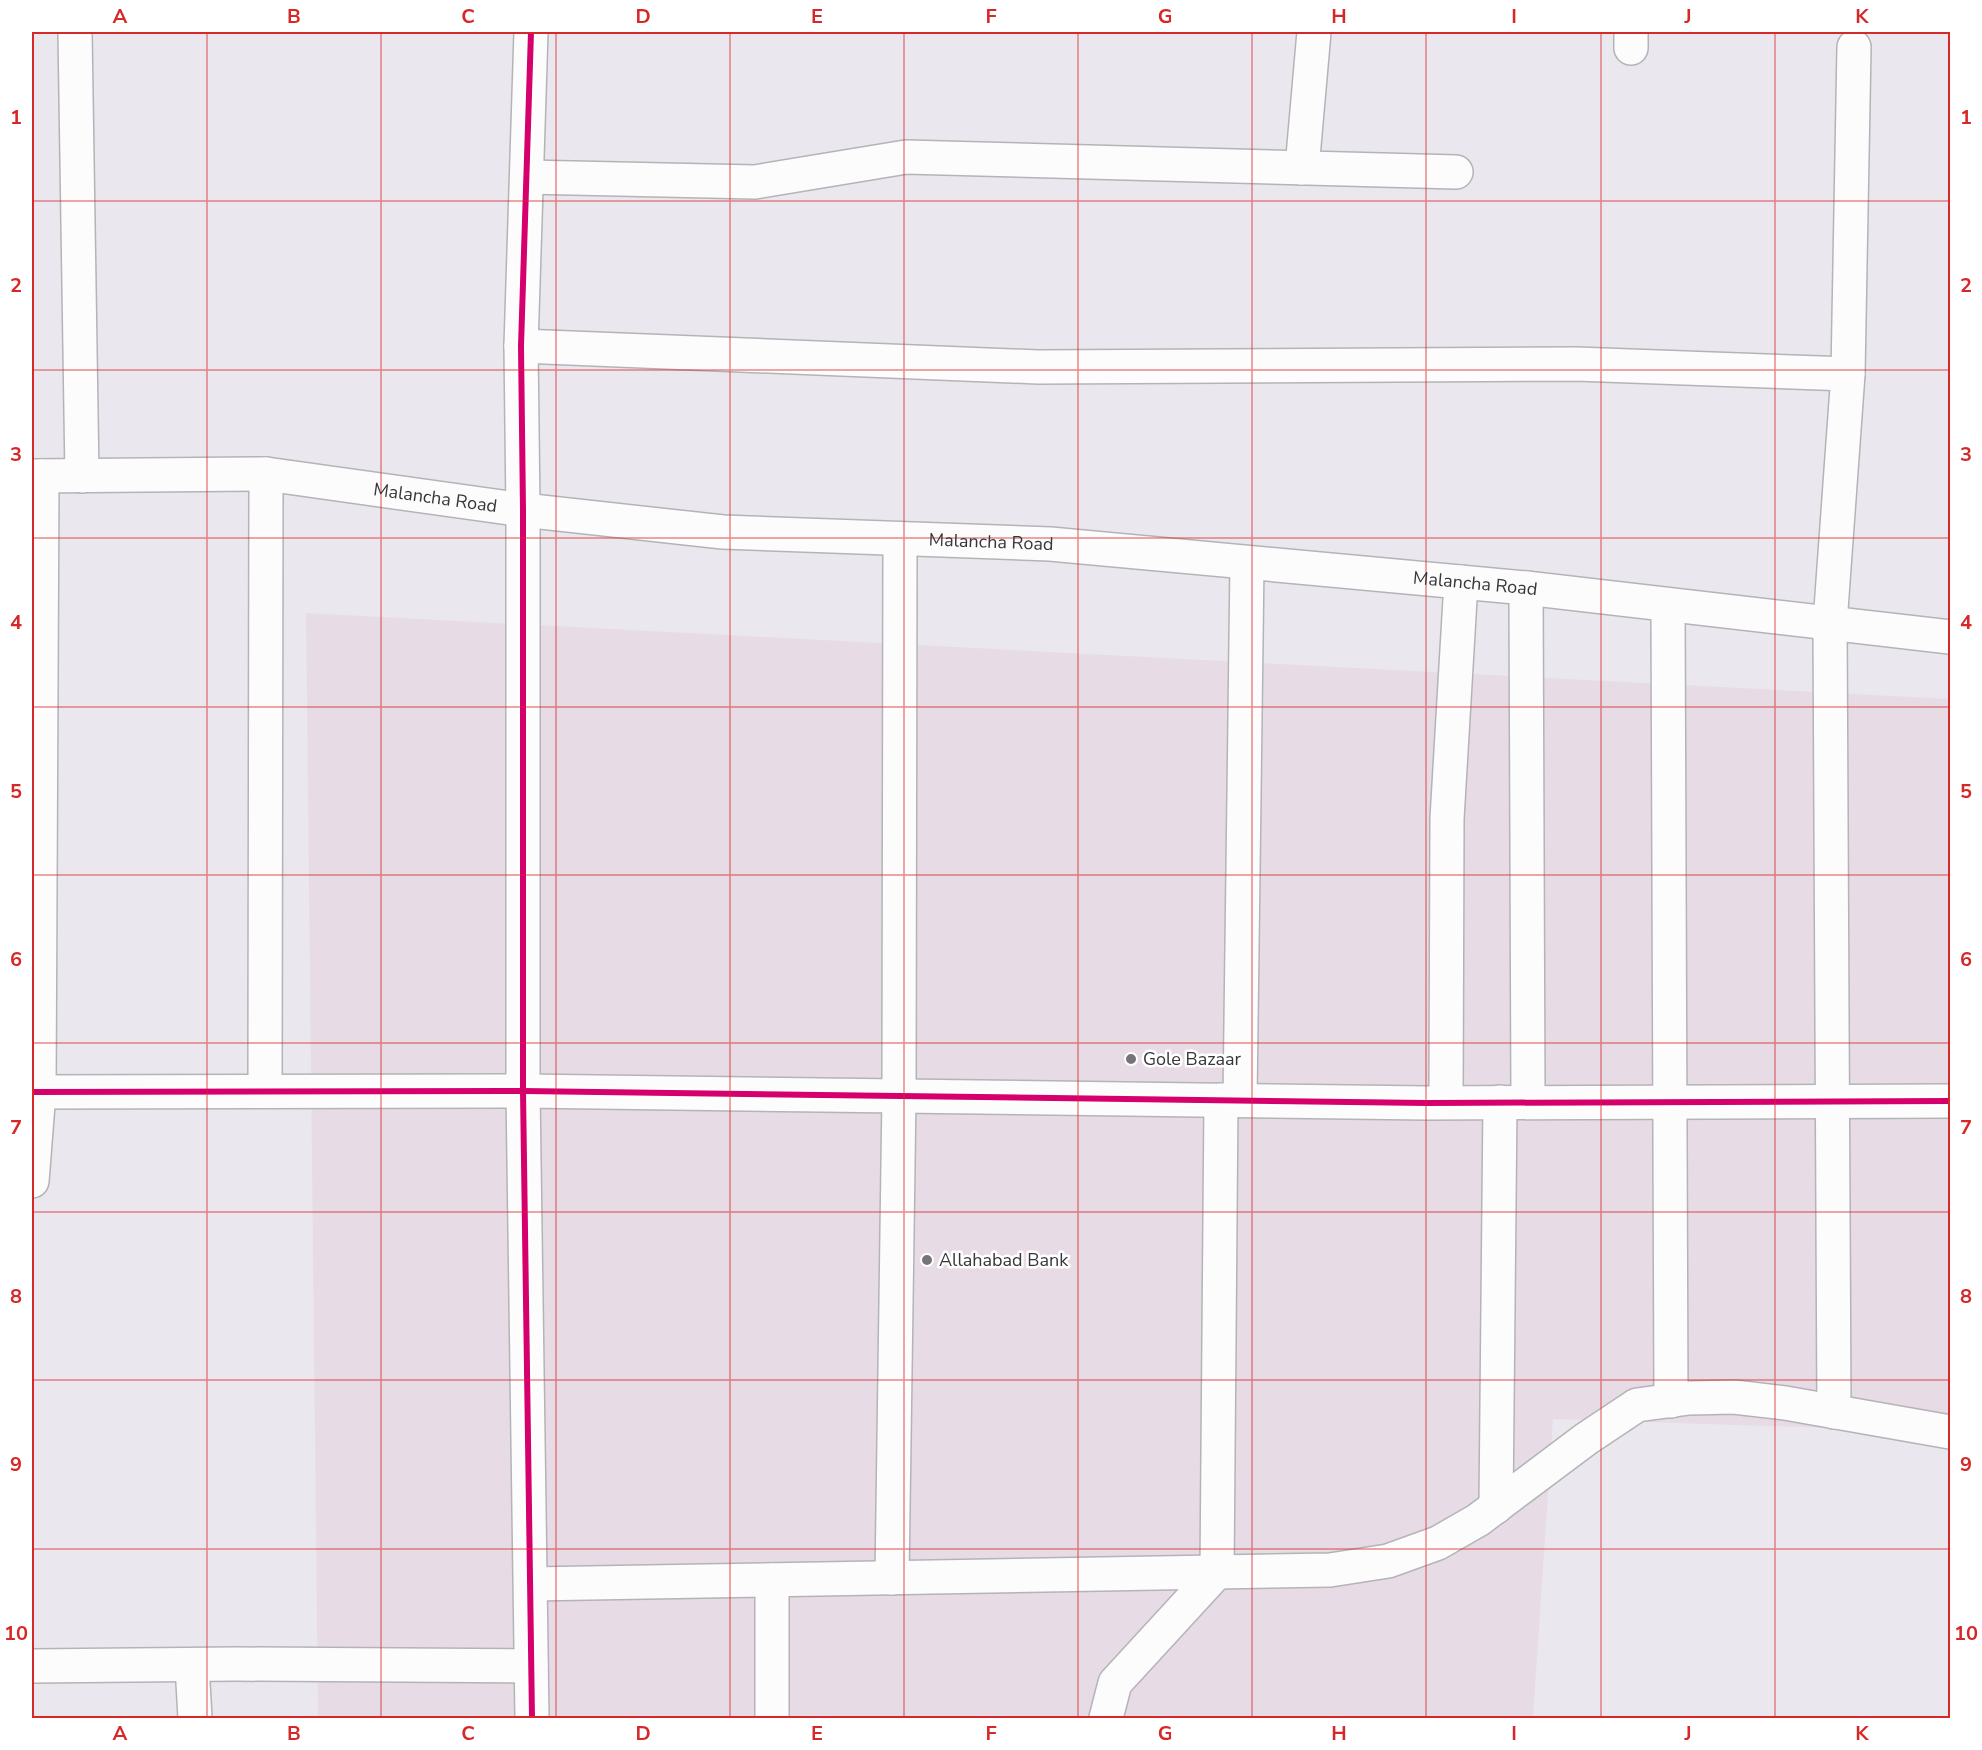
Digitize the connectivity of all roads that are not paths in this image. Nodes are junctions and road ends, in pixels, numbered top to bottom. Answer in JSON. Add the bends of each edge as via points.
{"nodes":[{"id":1,"x":75,"y":32,"type":"edge"},
{"id":2,"x":531,"y":32,"type":"edge"},
{"id":3,"x":1314,"y":32,"type":"edge"},
{"id":4,"x":1854,"y":47,"type":"dead end"},
{"id":5,"x":1302,"y":168,"type":"junction"},
{"id":6,"x":1456,"y":172,"type":"dead end"},
{"id":7,"x":527,"y":177,"type":"junction"},
{"id":8,"x":521,"y":346,"type":"junction"},
{"id":9,"x":1848,"y":374,"type":"junction"},
{"id":10,"x":266,"y":474,"type":"junction"},
{"id":11,"x":37,"y":476,"type":"edge"},
{"id":12,"x":82,"y":476,"type":"junction"},
{"id":13,"x":523,"y":510,"type":"junction"},
{"id":14,"x":900,"y":539,"type":"junction"},
{"id":15,"x":1248,"y":563,"type":"junction"},
{"id":16,"x":1461,"y":582,"type":"junction"},
{"id":17,"x":1526,"y":588,"type":"junction"},
{"id":18,"x":1668,"y":605,"type":"junction"},
{"id":19,"x":1830,"y":623,"type":"junction"},
{"id":20,"x":1950,"y":637,"type":"edge"},
{"id":21,"x":36,"y":685,"type":"edge"},
{"id":22,"x":36,"y":827,"type":"edge"},
{"id":23,"x":36,"y":965,"type":"edge"},
{"id":24,"x":265,"y":1091,"type":"junction"},
{"id":25,"x":523,"y":1091,"type":"junction"},
{"id":26,"x":35,"y":1092,"type":"edge"},
{"id":27,"x":899,"y":1095,"type":"junction"},
{"id":28,"x":1231,"y":1100,"type":"junction"},
{"id":29,"x":1833,"y":1101,"type":"junction"},
{"id":30,"x":1950,"y":1101,"type":"edge"},
{"id":31,"x":1446,"y":1102,"type":"junction"},
{"id":32,"x":1514,"y":1102,"type":"junction"},
{"id":33,"x":1669,"y":1102,"type":"junction"},
{"id":34,"x":32,"y":1181,"type":"edge"},
{"id":35,"x":1671,"y":1401,"type":"junction"},
{"id":36,"x":1834,"y":1412,"type":"junction"},
{"id":37,"x":1950,"y":1432,"type":"edge"},
{"id":38,"x":1496,"y":1507,"type":"junction"},
{"id":39,"x":1217,"y":1572,"type":"junction"},
{"id":40,"x":892,"y":1578,"type":"junction"},
{"id":41,"x":772,"y":1581,"type":"junction"},
{"id":42,"x":531,"y":1584,"type":"junction"},
{"id":43,"x":192,"y":1665,"type":"junction"},
{"id":44,"x":32,"y":1666,"type":"edge"},
{"id":45,"x":531,"y":1666,"type":"junction"},
{"id":46,"x":195,"y":1719,"type":"edge"},
{"id":47,"x":532,"y":1719,"type":"edge"},
{"id":48,"x":772,"y":1719,"type":"edge"},
{"id":49,"x":1106,"y":1719,"type":"edge"}],
"edges":[{"from":1,"to":12,"type":"street"},
{"from":2,"to":7,"type":"street"},
{"from":3,"to":5,"type":"street"},
{"from":4,"to":9,"type":"street"},
{"from":5,"to":6,"type":"street"},
{"from":5,"to":7,"type":"street","via":[[906,158],[755,182]]},
{"from":7,"to":8,"type":"street"},
{"from":8,"to":9,"type":"street","via":[[1038,367],[1576,364]]},
{"from":8,"to":13,"type":"street"},
{"from":9,"to":19,"type":"street"},
{"from":10,"to":12,"type":"street","name":"Malancha Road"},
{"from":10,"to":13,"type":"street","name":"Malancha Road"},
{"from":10,"to":24,"type":"street"},
{"from":11,"to":12,"type":"street","name":"Malancha Road"},
{"from":11,"to":21,"type":"street"},
{"from":13,"to":14,"type":"street","name":"Malancha Road","via":[[723,532]]},
{"from":13,"to":25,"type":"street"},
{"from":14,"to":15,"type":"street","name":"Malancha Road","via":[[1050,544]]},
{"from":14,"to":27,"type":"street"},
{"from":15,"to":16,"type":"street","name":"Malancha Road"},
{"from":15,"to":28,"type":"street"},
{"from":16,"to":17,"type":"street","name":"Malancha Road"},
{"from":16,"to":31,"type":"street","via":[[1448,819]]},
{"from":17,"to":18,"type":"street","name":"Malancha Road"},
{"from":17,"to":32,"type":"street"},
{"from":18,"to":19,"type":"street","name":"Malancha Road"},
{"from":18,"to":33,"type":"street"},
{"from":19,"to":20,"type":"street","name":"Malancha Road"},
{"from":19,"to":29,"type":"street"},
{"from":21,"to":22,"type":"street"},
{"from":22,"to":23,"type":"street"},
{"from":23,"to":26,"type":"street"},
{"from":24,"to":25,"type":"street"},
{"from":24,"to":26,"type":"street"},
{"from":25,"to":27,"type":"street"},
{"from":25,"to":42,"type":"street"},
{"from":26,"to":34,"type":"street"},
{"from":27,"to":28,"type":"street"},
{"from":27,"to":40,"type":"street"},
{"from":28,"to":31,"type":"street"},
{"from":28,"to":39,"type":"street"},
{"from":29,"to":30,"type":"street"},
{"from":29,"to":33,"type":"street"},
{"from":29,"to":36,"type":"street"},
{"from":31,"to":32,"type":"street"},
{"from":32,"to":33,"type":"street"},
{"from":32,"to":38,"type":"street"},
{"from":33,"to":35,"type":"street"},
{"from":35,"to":36,"type":"street","via":[[1734,1397]]},
{"from":35,"to":38,"type":"street","via":[[1637,1406]]},
{"from":36,"to":37,"type":"street"},
{"from":38,"to":39,"type":"street","via":[[1438,1543],[1388,1561],[1330,1570]]},
{"from":39,"to":40,"type":"street"},
{"from":39,"to":49,"type":"street","via":[[1115,1683]]},
{"from":40,"to":41,"type":"street"},
{"from":41,"to":42,"type":"street"},
{"from":41,"to":48,"type":"street"},
{"from":42,"to":45,"type":"street"},
{"from":43,"to":44,"type":"street"},
{"from":43,"to":45,"type":"street"},
{"from":43,"to":46,"type":"street"},
{"from":45,"to":47,"type":"street"}]}
